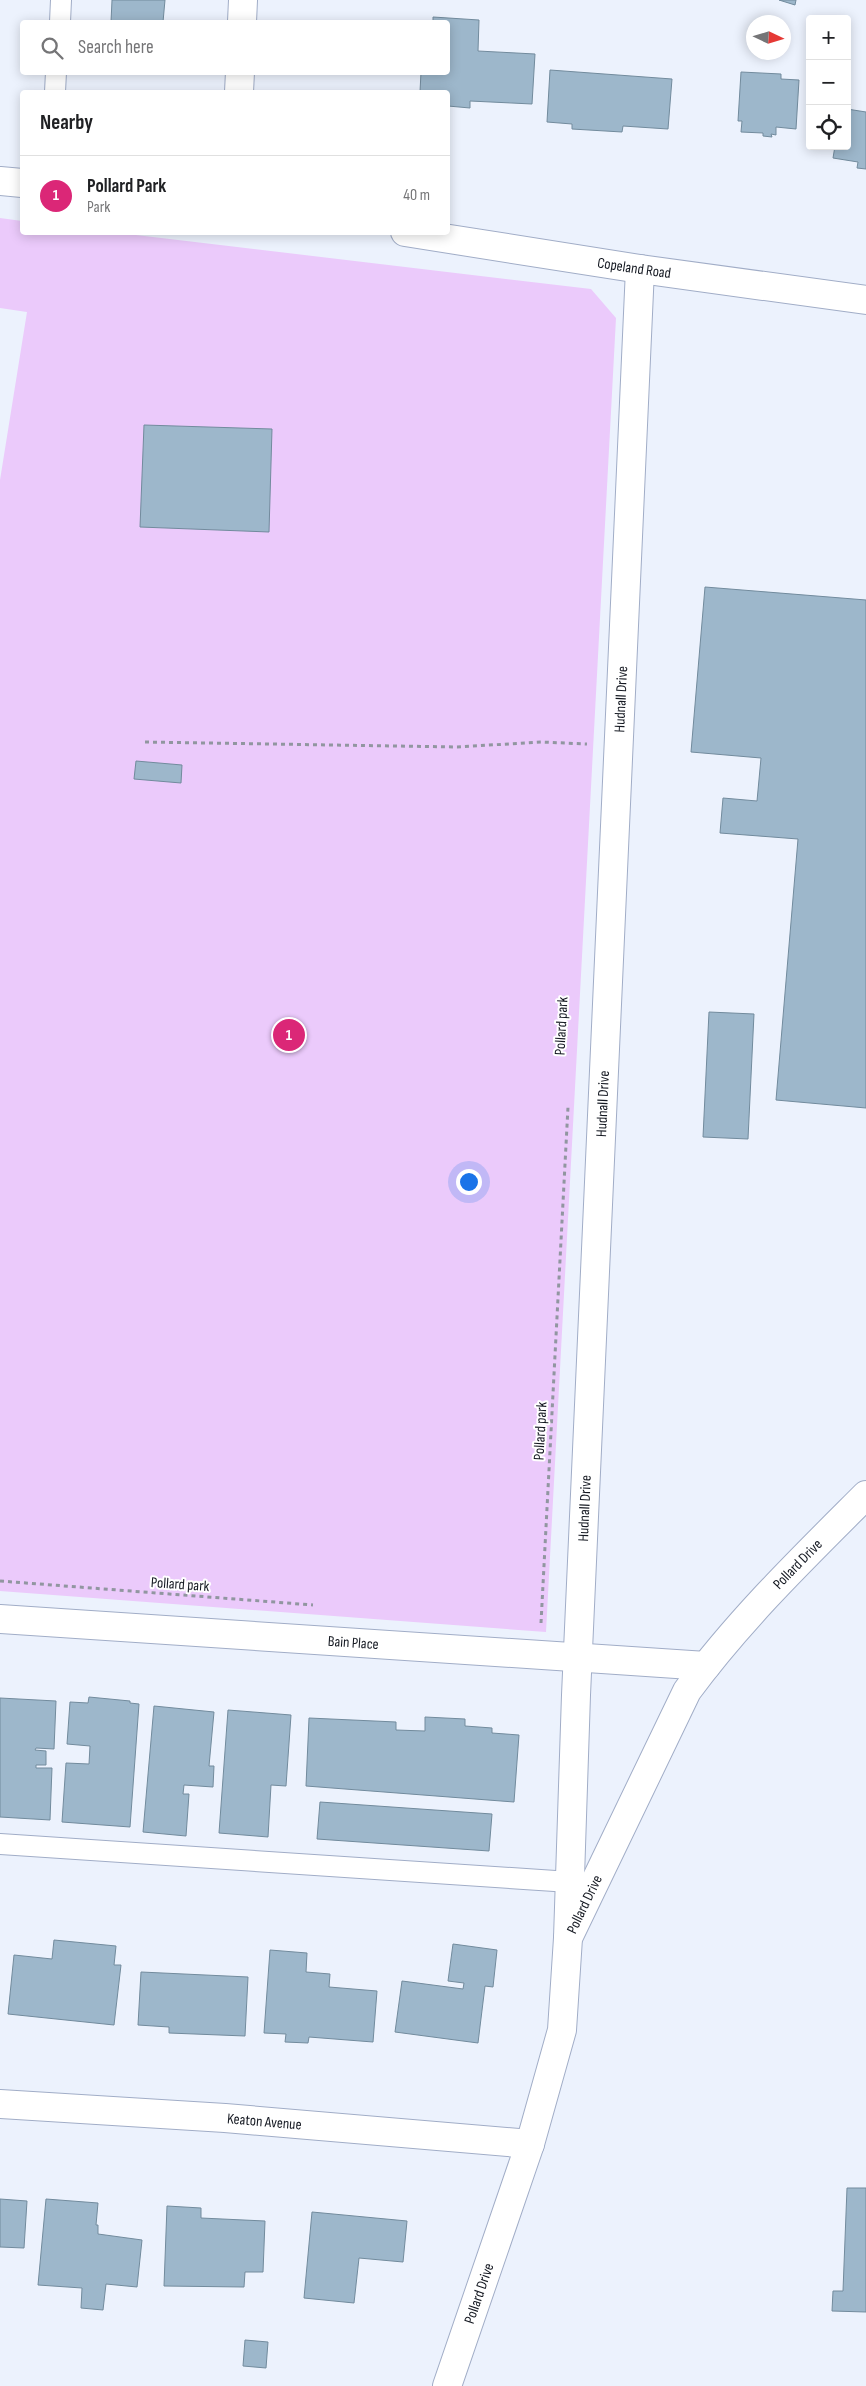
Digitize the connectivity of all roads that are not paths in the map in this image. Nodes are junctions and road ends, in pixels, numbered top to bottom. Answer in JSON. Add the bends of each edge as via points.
{"nodes":[{"id":1,"x":61,"y":0,"type":"edge"},
{"id":2,"x":243,"y":0,"type":"edge"},
{"id":3,"x":60,"y":20,"type":"edge"},
{"id":4,"x":242,"y":20,"type":"edge"},
{"id":5,"x":56,"y":75,"type":"edge"},
{"id":6,"x":240,"y":75,"type":"edge"},
{"id":7,"x":55,"y":90,"type":"edge"},
{"id":8,"x":239,"y":90,"type":"edge"},
{"id":9,"x":0,"y":181,"type":"edge"},
{"id":10,"x":20,"y":183,"type":"edge"},
{"id":11,"x":425,"y":235,"type":"edge"},
{"id":12,"x":640,"y":268,"type":"junction"},
{"id":13,"x":866,"y":300,"type":"edge"},
{"id":14,"x":866,"y":1495,"type":"edge"},
{"id":15,"x":0,"y":1619,"type":"edge"},
{"id":16,"x":578,"y":1659,"type":"junction"},
{"id":17,"x":706,"y":1666,"type":"junction"},
{"id":18,"x":0,"y":1844,"type":"edge"},
{"id":19,"x":570,"y":1882,"type":"junction"},
{"id":20,"x":568,"y":1938,"type":"junction"},
{"id":21,"x":0,"y":2104,"type":"edge"},
{"id":22,"x":530,"y":2144,"type":"junction"},
{"id":23,"x":447,"y":2386,"type":"edge"}],
"edges":[{"from":1,"to":3,"type":"lane"},
{"from":2,"to":4,"type":"street"},
{"from":5,"to":7,"type":"lane"},
{"from":6,"to":8,"type":"street"},
{"from":9,"to":10,"type":"street"},
{"from":11,"to":12,"type":"street","name":"Copeland Road"},
{"from":12,"to":13,"type":"street","name":"Copeland Road"},
{"from":12,"to":16,"type":"street","name":"Hudnall Drive"},
{"from":14,"to":17,"type":"street","name":"Pollard Drive"},
{"from":15,"to":16,"type":"street","name":"Bain Place"},
{"from":16,"to":17,"type":"street","name":"Bain Place"},
{"from":16,"to":19,"type":"street","name":"Hudnall Drive"},
{"from":17,"to":20,"type":"street","name":"Pollard Drive","via":[[687,1691]]},
{"from":18,"to":19,"type":"lane"},
{"from":19,"to":20,"type":"street","name":"Hudnall Drive"},
{"from":20,"to":22,"type":"street","name":"Pollard Drive","via":[[562,2030]]},
{"from":21,"to":22,"type":"street","name":"Keaton Avenue","via":[[225,2118]]},
{"from":22,"to":23,"type":"street","name":"Pollard Drive"}]}
